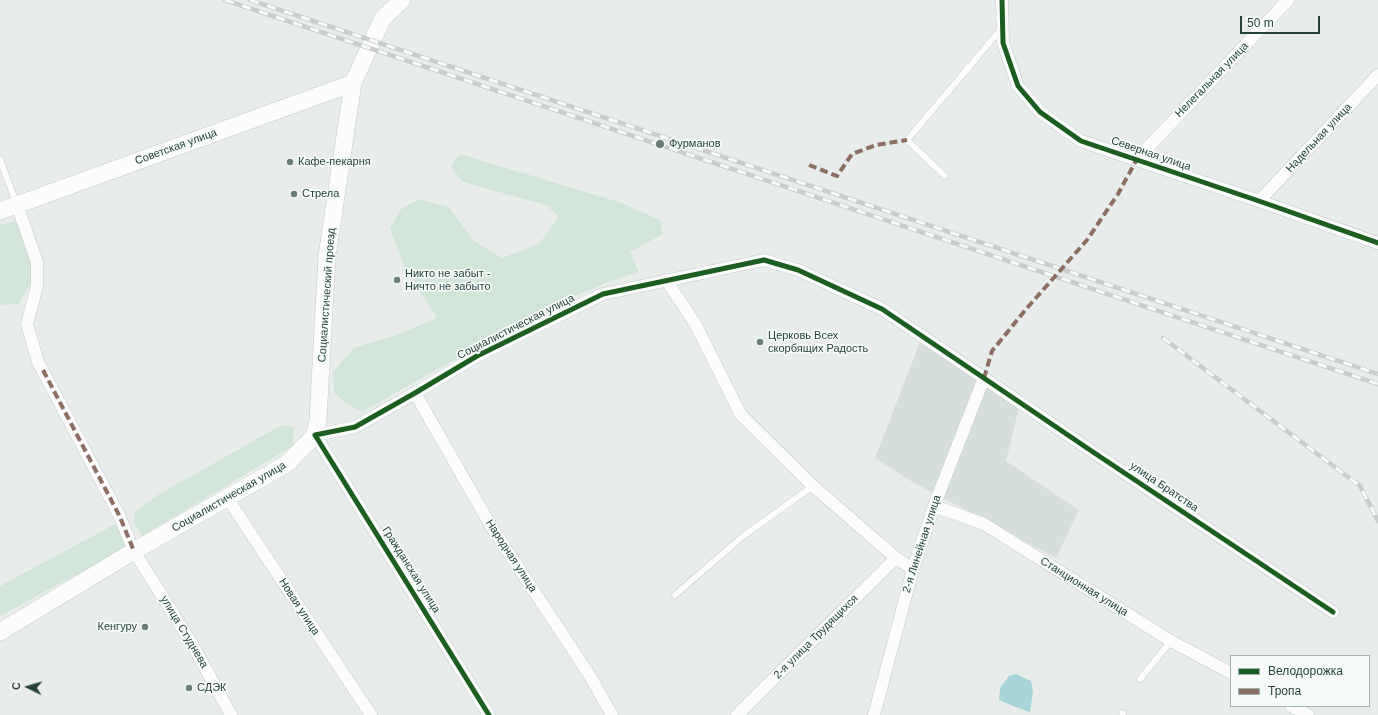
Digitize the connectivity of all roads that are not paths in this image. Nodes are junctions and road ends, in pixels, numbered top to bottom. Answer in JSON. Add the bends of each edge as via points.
{"nodes":[{"id":1,"x":402,"y":0,"type":"edge"},
{"id":2,"x":1002,"y":0,"type":"edge"},
{"id":3,"x":1288,"y":0,"type":"edge"},
{"id":4,"x":1003,"y":27,"type":"junction"},
{"id":5,"x":1378,"y":75,"type":"edge"},
{"id":6,"x":353,"y":83,"type":"junction"},
{"id":7,"x":0,"y":159,"type":"edge"},
{"id":8,"x":1137,"y":159,"type":"junction"},
{"id":9,"x":945,"y":176,"type":"dead end"},
{"id":10,"x":1259,"y":201,"type":"junction"},
{"id":11,"x":17,"y":205,"type":"junction"},
{"id":12,"x":0,"y":211,"type":"edge"},
{"id":13,"x":1378,"y":243,"type":"edge"},
{"id":14,"x":666,"y":280,"type":"junction"},
{"id":15,"x":984,"y":378,"type":"junction"},
{"id":16,"x":415,"y":393,"type":"junction"},
{"id":17,"x":315,"y":435,"type":"junction"},
{"id":18,"x":813,"y":486,"type":"junction"},
{"id":19,"x":228,"y":499,"type":"junction"},
{"id":20,"x":934,"y":506,"type":"junction"},
{"id":21,"x":134,"y":551,"type":"junction"},
{"id":22,"x":896,"y":558,"type":"junction"},
{"id":23,"x":913,"y":569,"type":"junction"},
{"id":24,"x":675,"y":595,"type":"dead end"},
{"id":25,"x":1333,"y":612,"type":"dead end"},
{"id":26,"x":0,"y":632,"type":"edge"},
{"id":27,"x":1171,"y":641,"type":"junction"},
{"id":28,"x":1230,"y":672,"type":"edge"},
{"id":29,"x":1140,"y":679,"type":"dead end"},
{"id":30,"x":1293,"y":707,"type":"edge"},
{"id":31,"x":231,"y":715,"type":"edge"},
{"id":32,"x":371,"y":715,"type":"edge"},
{"id":33,"x":489,"y":715,"type":"edge"},
{"id":34,"x":612,"y":715,"type":"edge"},
{"id":35,"x":737,"y":715,"type":"edge"},
{"id":36,"x":874,"y":715,"type":"edge"},
{"id":37,"x":1308,"y":715,"type":"edge"}],
"edges":[{"from":1,"to":6,"type":"main road","name":"Социалистический проезд","via":[[383,18]]},
{"from":2,"to":4,"type":"street","name":"Северная улица"},
{"from":3,"to":8,"type":"street","name":"Нелегальная улица"},
{"from":4,"to":8,"type":"street","name":"Северная улица","via":[[1003,43],[1018,86],[1040,112],[1081,141]]},
{"from":4,"to":9,"type":"lane","via":[[907,140]]},
{"from":5,"to":10,"type":"street","name":"Надельная улица"},
{"from":6,"to":11,"type":"main road","name":"Советская улица"},
{"from":6,"to":17,"type":"main road","name":"Социалистический проезд","via":[[327,256]]},
{"from":7,"to":11,"type":"lane"},
{"from":8,"to":10,"type":"street","name":"Северная улица"},
{"from":10,"to":13,"type":"street","name":"Северная улица"},
{"from":11,"to":12,"type":"main road","name":"Советская улица"},
{"from":11,"to":21,"type":"street","via":[[37,262],[37,286],[27,324],[38,362],[119,515]]},
{"from":14,"to":15,"type":"street","name":"Социалистическая улица","via":[[764,260],[798,270],[882,309]]},
{"from":14,"to":16,"type":"street","name":"Социалистическая улица","via":[[603,294],[477,356]]},
{"from":14,"to":18,"type":"street","via":[[696,325],[741,415]]},
{"from":15,"to":20,"type":"street","name":"2-я Линейная улица"},
{"from":15,"to":25,"type":"street","name":"улица Братства"},
{"from":16,"to":17,"type":"street","name":"Социалистическая улица","via":[[355,427]]},
{"from":16,"to":34,"type":"street","name":"Народная улица","via":[[491,526],[590,676]]},
{"from":17,"to":19,"type":"main road","name":"Социалистическая улица","via":[[288,463]]},
{"from":17,"to":33,"type":"street","name":"Гражданская улица"},
{"from":18,"to":22,"type":"street"},
{"from":18,"to":24,"type":"lane","via":[[742,537]]},
{"from":19,"to":21,"type":"main road","name":"Социалистическая улица"},
{"from":19,"to":32,"type":"street","name":"Новая улица"},
{"from":20,"to":23,"type":"street","name":"2-я Линейная улица"},
{"from":20,"to":27,"type":"street","name":"Станционная улица","via":[[984,524]]},
{"from":21,"to":26,"type":"main road","name":"Социалистическая улица"},
{"from":21,"to":31,"type":"street","name":"улица Студнева","via":[[192,644]]},
{"from":22,"to":23,"type":"street"},
{"from":22,"to":35,"type":"street","name":"2-я улица Трудящихся"},
{"from":23,"to":36,"type":"street","name":"2-я Линейная улица"},
{"from":27,"to":28,"type":"street","name":"Станционная улица"},
{"from":27,"to":29,"type":"lane"},
{"from":30,"to":37,"type":"street"}]}
